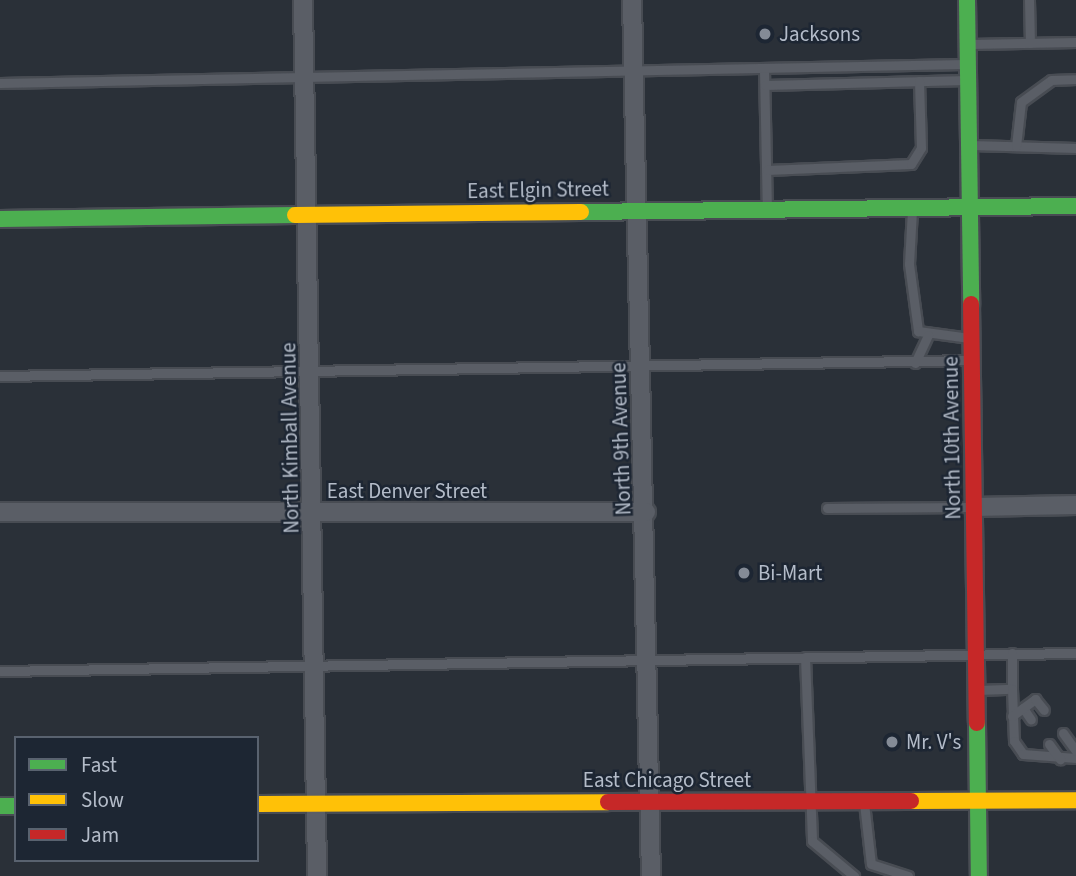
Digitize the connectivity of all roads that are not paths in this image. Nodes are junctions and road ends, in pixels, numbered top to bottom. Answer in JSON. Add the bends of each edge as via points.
{"nodes":[{"id":1,"x":303,"y":0,"type":"edge"},
{"id":2,"x":632,"y":0,"type":"edge"},
{"id":3,"x":967,"y":0,"type":"edge"},
{"id":4,"x":1029,"y":0,"type":"edge"},
{"id":5,"x":1076,"y":42,"type":"edge"},
{"id":6,"x":1030,"y":43,"type":"junction"},
{"id":7,"x":968,"y":44,"type":"junction"},
{"id":8,"x":633,"y":69,"type":"junction"},
{"id":9,"x":764,"y":70,"type":"junction"},
{"id":10,"x":969,"y":71,"type":"junction"},
{"id":11,"x":305,"y":73,"type":"junction"},
{"id":12,"x":1076,"y":79,"type":"edge"},
{"id":13,"x":919,"y":81,"type":"junction"},
{"id":14,"x":0,"y":83,"type":"edge"},
{"id":15,"x":765,"y":85,"type":"junction"},
{"id":16,"x":969,"y":145,"type":"junction"},
{"id":17,"x":1016,"y":146,"type":"junction"},
{"id":18,"x":1076,"y":148,"type":"edge"},
{"id":19,"x":767,"y":170,"type":"junction"},
{"id":20,"x":1076,"y":206,"type":"edge"},
{"id":21,"x":970,"y":207,"type":"junction"},
{"id":22,"x":912,"y":208,"type":"junction"},
{"id":23,"x":638,"y":210,"type":"junction"},
{"id":24,"x":767,"y":211,"type":"junction"},
{"id":25,"x":310,"y":214,"type":"junction"},
{"id":26,"x":0,"y":219,"type":"edge"},
{"id":27,"x":928,"y":335,"type":"junction"},
{"id":28,"x":972,"y":339,"type":"junction"},
{"id":29,"x":972,"y":360,"type":"junction"},
{"id":30,"x":915,"y":363,"type":"junction"},
{"id":31,"x":642,"y":365,"type":"junction"},
{"id":32,"x":312,"y":371,"type":"junction"},
{"id":33,"x":0,"y":376,"type":"edge"},
{"id":34,"x":1076,"y":505,"type":"edge"},
{"id":35,"x":827,"y":508,"type":"dead end"},
{"id":36,"x":974,"y":508,"type":"junction"},
{"id":37,"x":0,"y":512,"type":"edge"},
{"id":38,"x":646,"y":512,"type":"junction"},
{"id":39,"x":313,"y":514,"type":"junction"},
{"id":40,"x":977,"y":653,"type":"junction"},
{"id":41,"x":1012,"y":653,"type":"junction"},
{"id":42,"x":1076,"y":653,"type":"edge"},
{"id":43,"x":805,"y":657,"type":"junction"},
{"id":44,"x":649,"y":661,"type":"junction"},
{"id":45,"x":315,"y":666,"type":"junction"},
{"id":46,"x":0,"y":671,"type":"edge"},
{"id":47,"x":1012,"y":689,"type":"junction"},
{"id":48,"x":977,"y":690,"type":"junction"},
{"id":49,"x":1023,"y":708,"type":"junction"},
{"id":50,"x":1044,"y":710,"type":"dead end"},
{"id":51,"x":1012,"y":716,"type":"junction"},
{"id":52,"x":1031,"y":720,"type":"dead end"},
{"id":53,"x":1063,"y":733,"type":"dead end"},
{"id":54,"x":1049,"y":744,"type":"dead end"},
{"id":55,"x":1076,"y":751,"type":"edge"},
{"id":56,"x":1076,"y":758,"type":"edge"},
{"id":57,"x":1060,"y":759,"type":"junction"},
{"id":58,"x":649,"y":800,"type":"junction"},
{"id":59,"x":1076,"y":800,"type":"edge"},
{"id":60,"x":808,"y":801,"type":"junction"},
{"id":61,"x":864,"y":801,"type":"junction"},
{"id":62,"x":979,"y":801,"type":"junction"},
{"id":63,"x":259,"y":804,"type":"edge"},
{"id":64,"x":316,"y":804,"type":"junction"},
{"id":65,"x":317,"y":876,"type":"edge"},
{"id":66,"x":651,"y":876,"type":"edge"},
{"id":67,"x":854,"y":876,"type":"edge"},
{"id":68,"x":908,"y":876,"type":"edge"},
{"id":69,"x":979,"y":876,"type":"edge"}],
"edges":[{"from":1,"to":11,"type":"street","name":"North Kimball Avenue"},
{"from":2,"to":8,"type":"street","name":"North 9th Avenue"},
{"from":3,"to":7,"type":"street","name":"North 10th Avenue"},
{"from":4,"to":6,"type":"lane"},
{"from":5,"to":6,"type":"lane"},
{"from":6,"to":7,"type":"lane"},
{"from":7,"to":10,"type":"street","name":"North 10th Avenue"},
{"from":8,"to":9,"type":"lane"},
{"from":8,"to":11,"type":"lane"},
{"from":8,"to":23,"type":"street","name":"North 9th Avenue"},
{"from":9,"to":10,"type":"lane"},
{"from":9,"to":15,"type":"lane"},
{"from":10,"to":13,"type":"lane"},
{"from":10,"to":16,"type":"street","name":"North 10th Avenue"},
{"from":11,"to":14,"type":"lane"},
{"from":11,"to":25,"type":"street","name":"North Kimball Avenue"},
{"from":12,"to":17,"type":"lane","via":[[1051,80],[1021,102]]},
{"from":13,"to":15,"type":"lane"},
{"from":13,"to":19,"type":"lane","via":[[921,148],[911,164]]},
{"from":15,"to":19,"type":"lane"},
{"from":16,"to":17,"type":"lane"},
{"from":16,"to":21,"type":"street","name":"North 10th Avenue"},
{"from":17,"to":18,"type":"lane"},
{"from":19,"to":24,"type":"lane"},
{"from":20,"to":21,"type":"street","name":"East Elgin Street"},
{"from":21,"to":22,"type":"street","name":"East Elgin Street"},
{"from":21,"to":28,"type":"street","name":"North 10th Avenue"},
{"from":22,"to":24,"type":"street","name":"East Elgin Street"},
{"from":22,"to":27,"type":"lane","via":[[909,264],[918,331]]},
{"from":23,"to":24,"type":"street","name":"East Elgin Street"},
{"from":23,"to":25,"type":"street","name":"East Elgin Street"},
{"from":23,"to":31,"type":"street","name":"North 9th Avenue"},
{"from":25,"to":26,"type":"street","name":"East Elgin Street"},
{"from":25,"to":32,"type":"street","name":"North Kimball Avenue"},
{"from":27,"to":28,"type":"lane"},
{"from":27,"to":30,"type":"lane"},
{"from":28,"to":29,"type":"street","name":"North 10th Avenue"},
{"from":29,"to":30,"type":"lane"},
{"from":29,"to":36,"type":"street","name":"North 10th Avenue"},
{"from":30,"to":31,"type":"lane"},
{"from":31,"to":32,"type":"lane"},
{"from":31,"to":38,"type":"street","name":"North 9th Avenue"},
{"from":32,"to":33,"type":"lane"},
{"from":32,"to":39,"type":"street","name":"North Kimball Avenue"},
{"from":34,"to":36,"type":"street"},
{"from":35,"to":36,"type":"lane"},
{"from":36,"to":40,"type":"street","name":"North 10th Avenue"},
{"from":37,"to":39,"type":"street","name":"East Denver Street"},
{"from":38,"to":39,"type":"street","name":"East Denver Street"},
{"from":38,"to":44,"type":"street","name":"North 9th Avenue"},
{"from":39,"to":45,"type":"street","name":"North Kimball Avenue"},
{"from":40,"to":41,"type":"lane"},
{"from":40,"to":43,"type":"lane"},
{"from":40,"to":48,"type":"street","name":"North 10th Avenue"},
{"from":41,"to":42,"type":"lane"},
{"from":41,"to":47,"type":"lane"},
{"from":43,"to":44,"type":"lane"},
{"from":43,"to":60,"type":"lane"},
{"from":44,"to":45,"type":"lane"},
{"from":44,"to":58,"type":"street","name":"North 9th Avenue"},
{"from":45,"to":46,"type":"lane"},
{"from":45,"to":64,"type":"street","name":"North Kimball Avenue"},
{"from":47,"to":48,"type":"lane"},
{"from":47,"to":51,"type":"lane"},
{"from":48,"to":62,"type":"street","name":"North 10th Avenue"},
{"from":49,"to":50,"type":"lane","via":[[1035,699]]},
{"from":49,"to":51,"type":"lane"},
{"from":49,"to":52,"type":"lane"},
{"from":51,"to":57,"type":"lane","via":[[1014,741],[1023,754]]},
{"from":53,"to":55,"type":"lane"},
{"from":54,"to":57,"type":"lane"},
{"from":56,"to":57,"type":"lane"},
{"from":58,"to":60,"type":"street","name":"East Chicago Street"},
{"from":58,"to":64,"type":"street","name":"East Chicago Street"},
{"from":58,"to":66,"type":"street","name":"North 9th Avenue"},
{"from":59,"to":62,"type":"street","name":"East Chicago Street"},
{"from":60,"to":61,"type":"street","name":"East Chicago Street"},
{"from":60,"to":67,"type":"lane","via":[[813,841]]},
{"from":61,"to":62,"type":"street","name":"East Chicago Street"},
{"from":61,"to":68,"type":"lane","via":[[871,864]]},
{"from":62,"to":69,"type":"street","name":"North 10th Avenue"},
{"from":63,"to":64,"type":"street","name":"East Chicago Street"},
{"from":64,"to":65,"type":"street","name":"North Kimball Avenue"}]}
